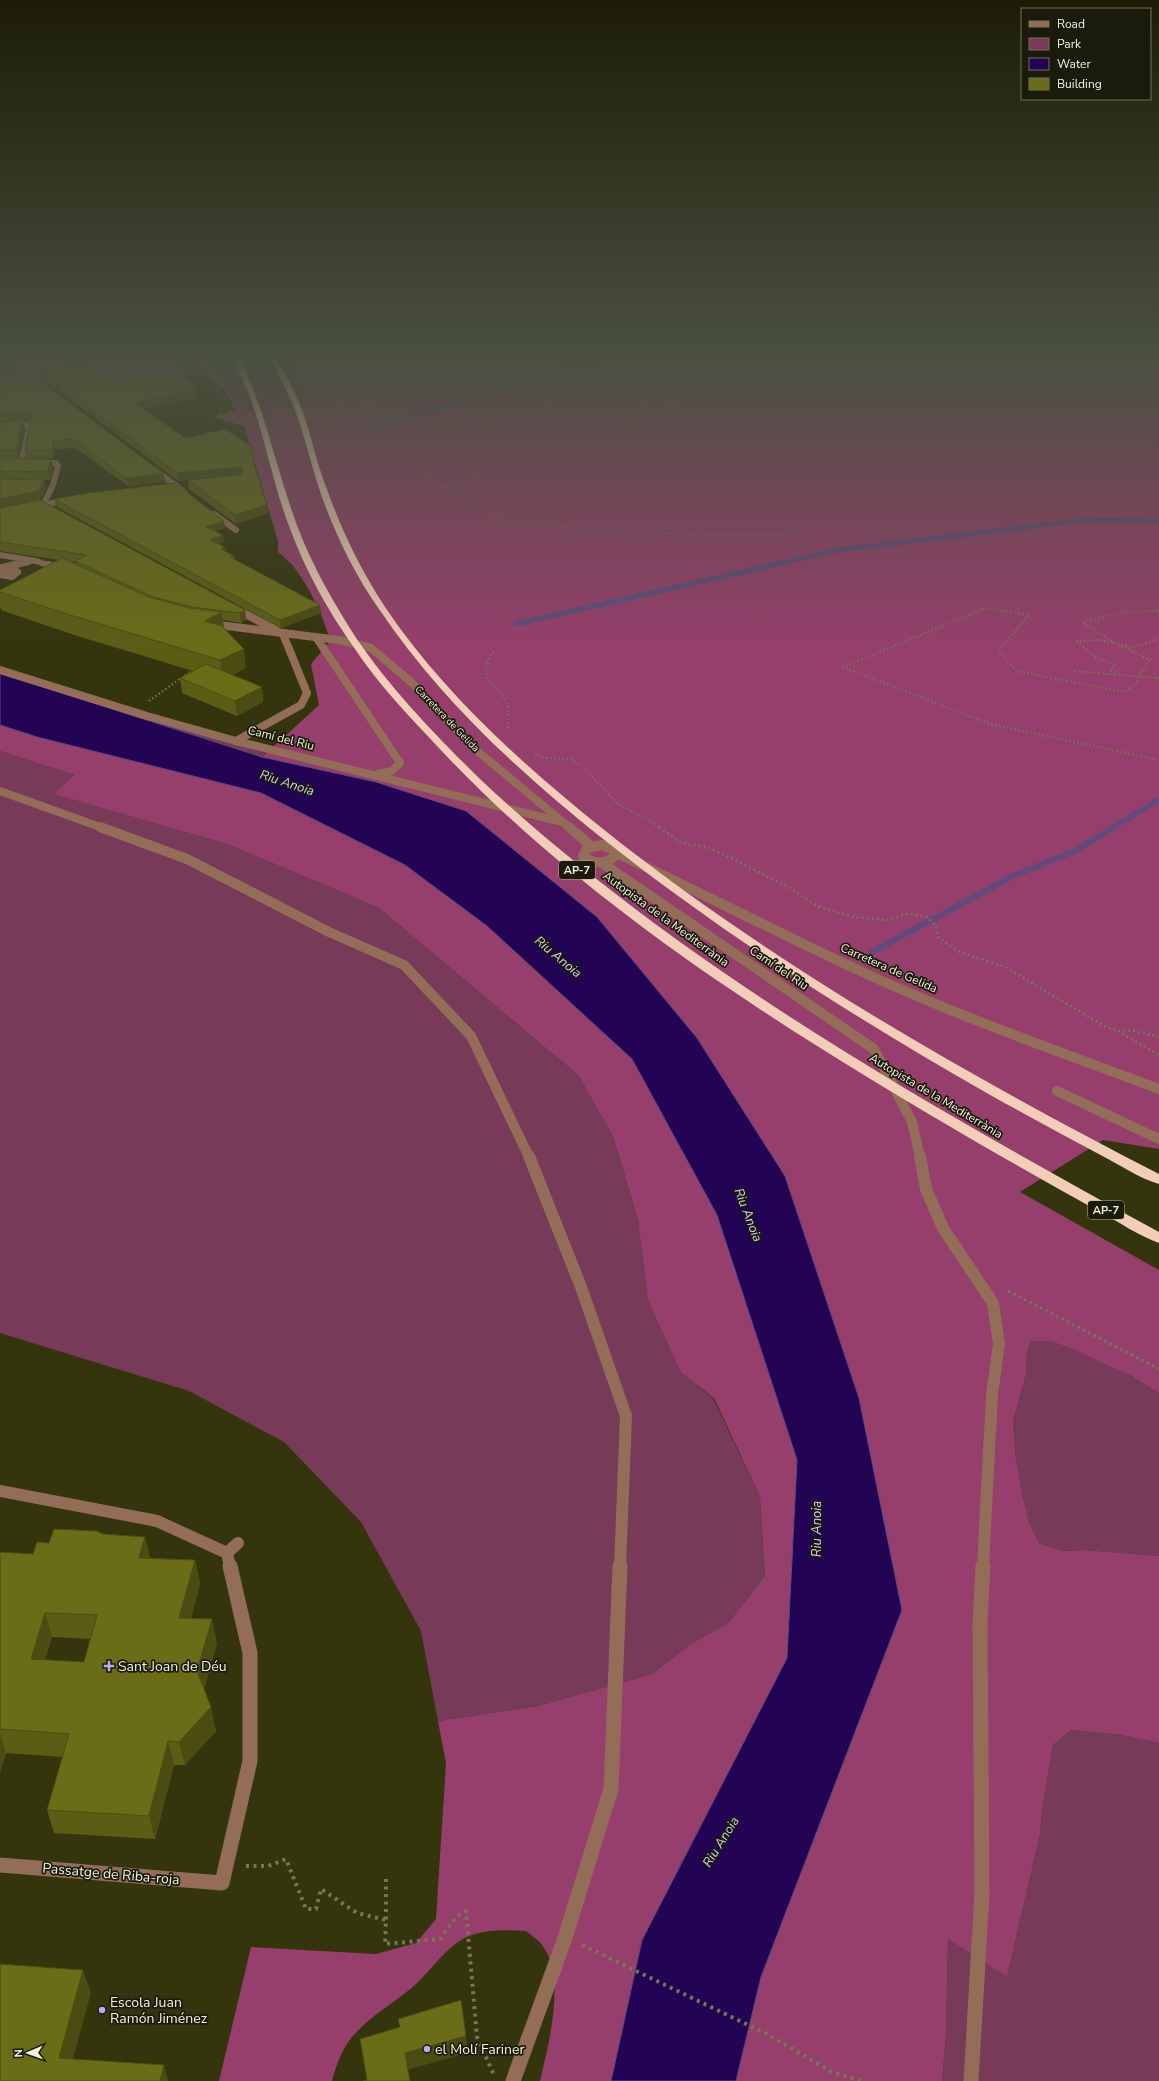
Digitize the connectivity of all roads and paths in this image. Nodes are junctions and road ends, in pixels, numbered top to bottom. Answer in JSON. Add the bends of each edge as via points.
{"nodes":[{"id":1,"x":24,"y":453,"type":"edge"},
{"id":2,"x":271,"y":453,"type":"edge"},
{"id":3,"x":312,"y":453,"type":"edge"},
{"id":4,"x":430,"y":453,"type":"edge"},
{"id":5,"x":532,"y":453,"type":"edge"},
{"id":6,"x":14,"y":462,"type":"edge"},
{"id":7,"x":22,"y":462,"type":"junction"},
{"id":8,"x":152,"y":468,"type":"edge"},
{"id":9,"x":46,"y":484,"type":"edge"},
{"id":10,"x":53,"y":485,"type":"junction"},
{"id":11,"x":190,"y":485,"type":"edge"},
{"id":12,"x":172,"y":487,"type":"junction"},
{"id":13,"x":452,"y":490,"type":"junction"},
{"id":14,"x":188,"y":495,"type":"edge"},
{"id":15,"x":73,"y":499,"type":"edge"},
{"id":16,"x":43,"y":505,"type":"junction"},
{"id":17,"x":29,"y":508,"type":"edge"},
{"id":18,"x":206,"y":508,"type":"edge"},
{"id":19,"x":57,"y":512,"type":"edge"},
{"id":20,"x":806,"y":528,"type":"dead end"},
{"id":21,"x":236,"y":530,"type":"dead end"},
{"id":22,"x":0,"y":555,"type":"edge"},
{"id":23,"x":37,"y":561,"type":"junction"},
{"id":24,"x":0,"y":574,"type":"edge"},
{"id":25,"x":72,"y":574,"type":"edge"},
{"id":26,"x":228,"y":605,"type":"edge"},
{"id":27,"x":1159,"y":611,"type":"edge"},
{"id":28,"x":200,"y":623,"type":"edge"},
{"id":29,"x":283,"y":634,"type":"junction"},
{"id":30,"x":316,"y":637,"type":"junction"},
{"id":31,"x":1159,"y":639,"type":"edge"},
{"id":32,"x":1115,"y":643,"type":"junction"},
{"id":33,"x":493,"y":651,"type":"dead end"},
{"id":34,"x":198,"y":666,"type":"edge"},
{"id":35,"x":0,"y":670,"type":"edge"},
{"id":36,"x":1074,"y":671,"type":"dead end"},
{"id":37,"x":1119,"y":674,"type":"junction"},
{"id":38,"x":1138,"y":676,"type":"junction"},
{"id":39,"x":1159,"y":678,"type":"edge"},
{"id":40,"x":133,"y":712,"type":"junction"},
{"id":41,"x":508,"y":736,"type":"dead end"},
{"id":42,"x":236,"y":741,"type":"junction"},
{"id":43,"x":528,"y":752,"type":"dead end"},
{"id":44,"x":1159,"y":760,"type":"edge"},
{"id":45,"x":374,"y":775,"type":"junction"},
{"id":46,"x":0,"y":791,"type":"edge"},
{"id":47,"x":559,"y":821,"type":"junction"},
{"id":48,"x":591,"y":846,"type":"junction"},
{"id":49,"x":616,"y":853,"type":"junction"},
{"id":50,"x":602,"y":863,"type":"junction"},
{"id":51,"x":1118,"y":1031,"type":"junction"},
{"id":52,"x":1159,"y":1037,"type":"edge"},
{"id":53,"x":1159,"y":1055,"type":"edge"},
{"id":54,"x":1159,"y":1090,"type":"edge"},
{"id":55,"x":1057,"y":1091,"type":"dead end"},
{"id":56,"x":1159,"y":1139,"type":"edge"},
{"id":57,"x":1159,"y":1180,"type":"edge"},
{"id":58,"x":1159,"y":1238,"type":"edge"},
{"id":59,"x":1004,"y":1289,"type":"dead end"},
{"id":60,"x":1159,"y":1369,"type":"edge"},
{"id":61,"x":0,"y":1491,"type":"edge"},
{"id":62,"x":238,"y":1543,"type":"dead end"},
{"id":63,"x":227,"y":1553,"type":"junction"},
{"id":64,"x":0,"y":1865,"type":"edge"},
{"id":65,"x":226,"y":1865,"type":"junction"},
{"id":66,"x":386,"y":1879,"type":"dead end"},
{"id":67,"x":386,"y":1920,"type":"junction"},
{"id":68,"x":586,"y":1946,"type":"dead end"},
{"id":69,"x":496,"y":2081,"type":"edge"},
{"id":70,"x":512,"y":2081,"type":"edge"},
{"id":71,"x":863,"y":2081,"type":"edge"},
{"id":72,"x":971,"y":2081,"type":"edge"}],
"edges":[{"from":1,"to":7,"type":"street"},
{"from":2,"to":58,"type":"highway","name":"Autopista de la Mediterrània","number":"AP-7","via":[[286,507],[312,570],[360,651],[414,716],[498,801],[607,893],[748,996],[923,1106]]},
{"from":3,"to":57,"type":"highway","via":[[339,532],[380,603],[409,644],[450,693],[531,773],[621,849],[709,914],[783,964],[945,1064]]},
{"from":4,"to":13,"type":"path","via":[[424,456],[417,466],[420,472]]},
{"from":5,"to":13,"type":"path","via":[[487,462],[459,489]]},
{"from":6,"to":7,"type":"street"},
{"from":7,"to":10,"type":"street","via":[[56,463],[58,466]]},
{"from":8,"to":12,"type":"street"},
{"from":9,"to":10,"type":"street"},
{"from":10,"to":16,"type":"street"},
{"from":11,"to":12,"type":"street"},
{"from":12,"to":14,"type":"street"},
{"from":13,"to":20,"type":"path","via":[[502,519],[572,527],[588,532],[775,535]]},
{"from":15,"to":16,"type":"street"},
{"from":16,"to":17,"type":"street"},
{"from":16,"to":19,"type":"street"},
{"from":18,"to":21,"type":"street"},
{"from":22,"to":23,"type":"street"},
{"from":23,"to":24,"type":"street","via":[[4,566],[2,568],[17,572],[12,576]]},
{"from":23,"to":25,"type":"street"},
{"from":26,"to":29,"type":"street"},
{"from":27,"to":32,"type":"path","via":[[1126,612],[1082,622]]},
{"from":28,"to":29,"type":"street","name":"Carretera de Gelida"},
{"from":29,"to":30,"type":"street","name":"Carretera de Gelida"},
{"from":29,"to":42,"type":"street","via":[[307,693],[301,705]]},
{"from":30,"to":45,"type":"street","via":[[400,763],[392,771]]},
{"from":30,"to":47,"type":"street","name":"Carretera de Gelida","via":[[371,648],[410,681],[475,749]]},
{"from":31,"to":32,"type":"path","via":[[1134,647]]},
{"from":32,"to":37,"type":"path","via":[[1100,640],[1077,641],[1097,658],[1115,665],[1111,670]]},
{"from":32,"to":38,"type":"path","via":[[1150,660]]},
{"from":33,"to":41,"type":"path","via":[[486,664],[487,680],[502,694],[510,710]]},
{"from":34,"to":40,"type":"path"},
{"from":35,"to":40,"type":"street","name":"Camí del Riu"},
{"from":36,"to":37,"type":"path"},
{"from":37,"to":38,"type":"path"},
{"from":38,"to":39,"type":"path"},
{"from":38,"to":44,"type":"path","via":[[1136,684],[1123,692],[1017,671],[998,651],[1029,615],[986,608],[843,667],[990,724]]},
{"from":40,"to":42,"type":"street","name":"Camí del Riu"},
{"from":42,"to":45,"type":"street","name":"Camí del Riu"},
{"from":43,"to":51,"type":"path","via":[[547,758],[571,759],[583,767],[618,804],[649,820],[681,843],[707,848],[735,860],[790,888],[817,906],[853,917],[888,920],[907,914],[927,917],[936,926],[938,937],[957,951],[1005,966],[1083,1015]]},
{"from":45,"to":47,"type":"street","name":"Camí del Riu"},
{"from":46,"to":70,"type":"street","via":[[187,859],[329,932],[404,965],[471,1036],[530,1158],[559,1229],[626,1416],[611,1789],[565,1938]]},
{"from":47,"to":48,"type":"street","name":"Carretera de Gelida"},
{"from":48,"to":49,"type":"street","name":"Carretera de Gelida","via":[[607,846]]},
{"from":48,"to":50,"type":"street","name":"Camí del Riu","via":[[584,850],[583,856]]},
{"from":49,"to":50,"type":"street","via":[[613,859]]},
{"from":49,"to":54,"type":"street","name":"Carretera de Gelida","via":[[881,980]]},
{"from":50,"to":72,"type":"street","name":"Camí del Riu","via":[[874,1049],[912,1122],[926,1189],[943,1228],[992,1303],[999,1344],[992,1394],[980,1623],[982,1893]]},
{"from":51,"to":52,"type":"path","via":[[1131,1030]]},
{"from":51,"to":53,"type":"path"},
{"from":55,"to":56,"type":"street"},
{"from":59,"to":60,"type":"path"},
{"from":61,"to":63,"type":"street","via":[[157,1521]]},
{"from":62,"to":63,"type":"street"},
{"from":63,"to":65,"type":"street","via":[[250,1653],[250,1761]]},
{"from":64,"to":65,"type":"street","name":"Passatge de Riba-roja","via":[[222,1883]]},
{"from":65,"to":67,"type":"path","via":[[268,1866],[286,1858],[306,1909],[316,1909],[321,1889],[358,1913]]},
{"from":66,"to":67,"type":"path"},
{"from":67,"to":69,"type":"path","via":[[386,1944],[440,1938],[456,1917],[466,1911],[477,2037]]},
{"from":68,"to":71,"type":"path","via":[[767,2034],[832,2072]]}]}
